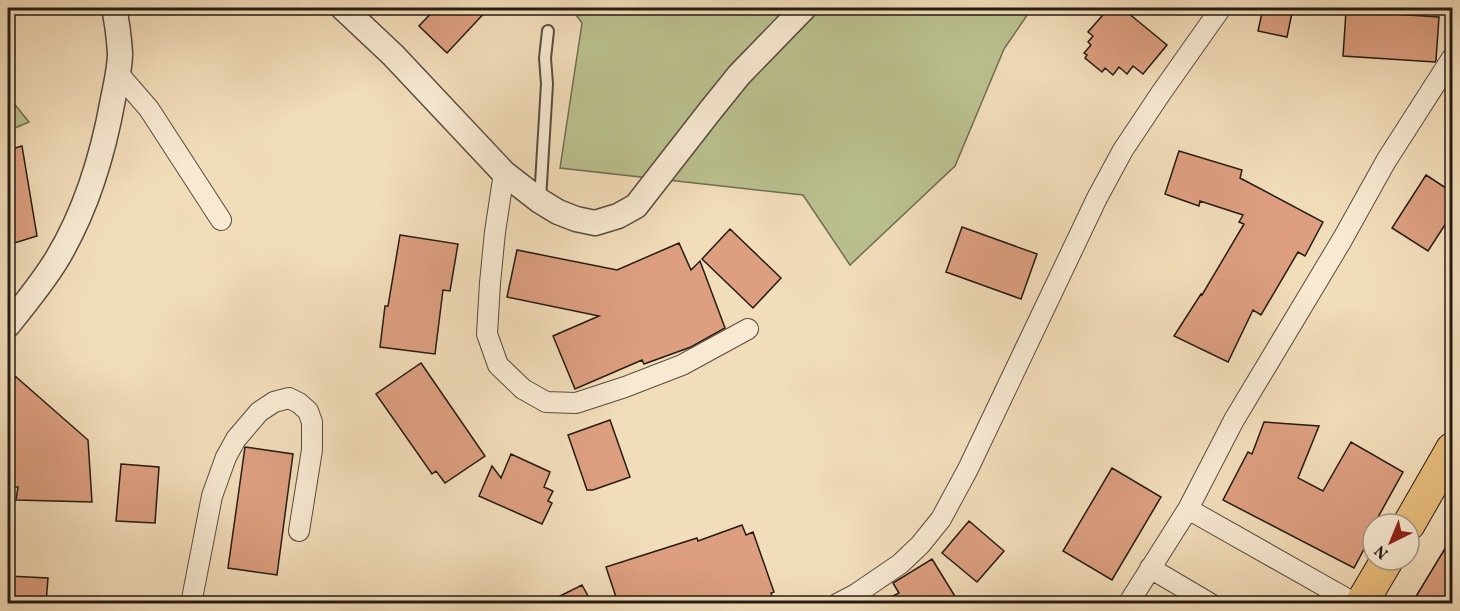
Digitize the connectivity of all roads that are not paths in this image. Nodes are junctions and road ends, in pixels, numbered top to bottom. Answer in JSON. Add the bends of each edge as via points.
{"nodes":[{"id":1,"x":114,"y":8,"type":"edge"},
{"id":2,"x":343,"y":8,"type":"edge"},
{"id":3,"x":804,"y":8,"type":"edge"},
{"id":4,"x":1221,"y":8,"type":"edge"},
{"id":5,"x":548,"y":31,"type":"dead end"},
{"id":6,"x":1452,"y":58,"type":"edge"},
{"id":7,"x":117,"y":72,"type":"junction"},
{"id":8,"x":504,"y":173,"type":"junction"},
{"id":9,"x":540,"y":201,"type":"junction"},
{"id":10,"x":221,"y":220,"type":"dead end"},
{"id":11,"x":35,"y":291,"type":"junction"},
{"id":12,"x":8,"y":298,"type":"edge"},
{"id":13,"x":8,"y":325,"type":"edge"},
{"id":14,"x":748,"y":329,"type":"dead end"},
{"id":15,"x":1452,"y":449,"type":"edge"},
{"id":16,"x":1188,"y":508,"type":"junction"},
{"id":17,"x":1416,"y":512,"type":"edge"},
{"id":18,"x":299,"y":531,"type":"dead end"},
{"id":19,"x":1150,"y":568,"type":"junction"},
{"id":20,"x":1380,"y":572,"type":"edge"},
{"id":21,"x":191,"y":603,"type":"edge"},
{"id":22,"x":837,"y":603,"type":"edge"},
{"id":23,"x":1128,"y":603,"type":"edge"},
{"id":24,"x":1211,"y":603,"type":"edge"},
{"id":25,"x":1356,"y":603,"type":"edge"},
{"id":26,"x":1361,"y":603,"type":"edge"}],
"edges":[{"from":1,"to":7,"type":"street","via":[[120,55]]},
{"from":2,"to":8,"type":"street"},
{"from":3,"to":9,"type":"street","via":[[739,75],[636,206],[595,223],[558,212]]},
{"from":4,"to":22,"type":"street","via":[[1123,150],[941,519],[900,564]]},
{"from":5,"to":9,"type":"lane"},
{"from":6,"to":16,"type":"street","via":[[1386,161],[1234,420]]},
{"from":7,"to":10,"type":"street","via":[[149,109]]},
{"from":7,"to":11,"type":"street","via":[[108,126],[89,193],[57,259]]},
{"from":8,"to":9,"type":"street"},
{"from":8,"to":14,"type":"street","via":[[487,334],[498,365],[523,390],[546,402],[576,403],[682,364]]},
{"from":11,"to":12,"type":"street"},
{"from":11,"to":13,"type":"street"},
{"from":15,"to":17,"type":"main road"},
{"from":16,"to":19,"type":"street"},
{"from":16,"to":25,"type":"street"},
{"from":18,"to":21,"type":"street","via":[[312,450],[312,422],[308,411],[289,398],[259,412],[226,457],[212,496]]},
{"from":19,"to":23,"type":"street"},
{"from":19,"to":24,"type":"street"},
{"from":20,"to":26,"type":"main road"}]}
